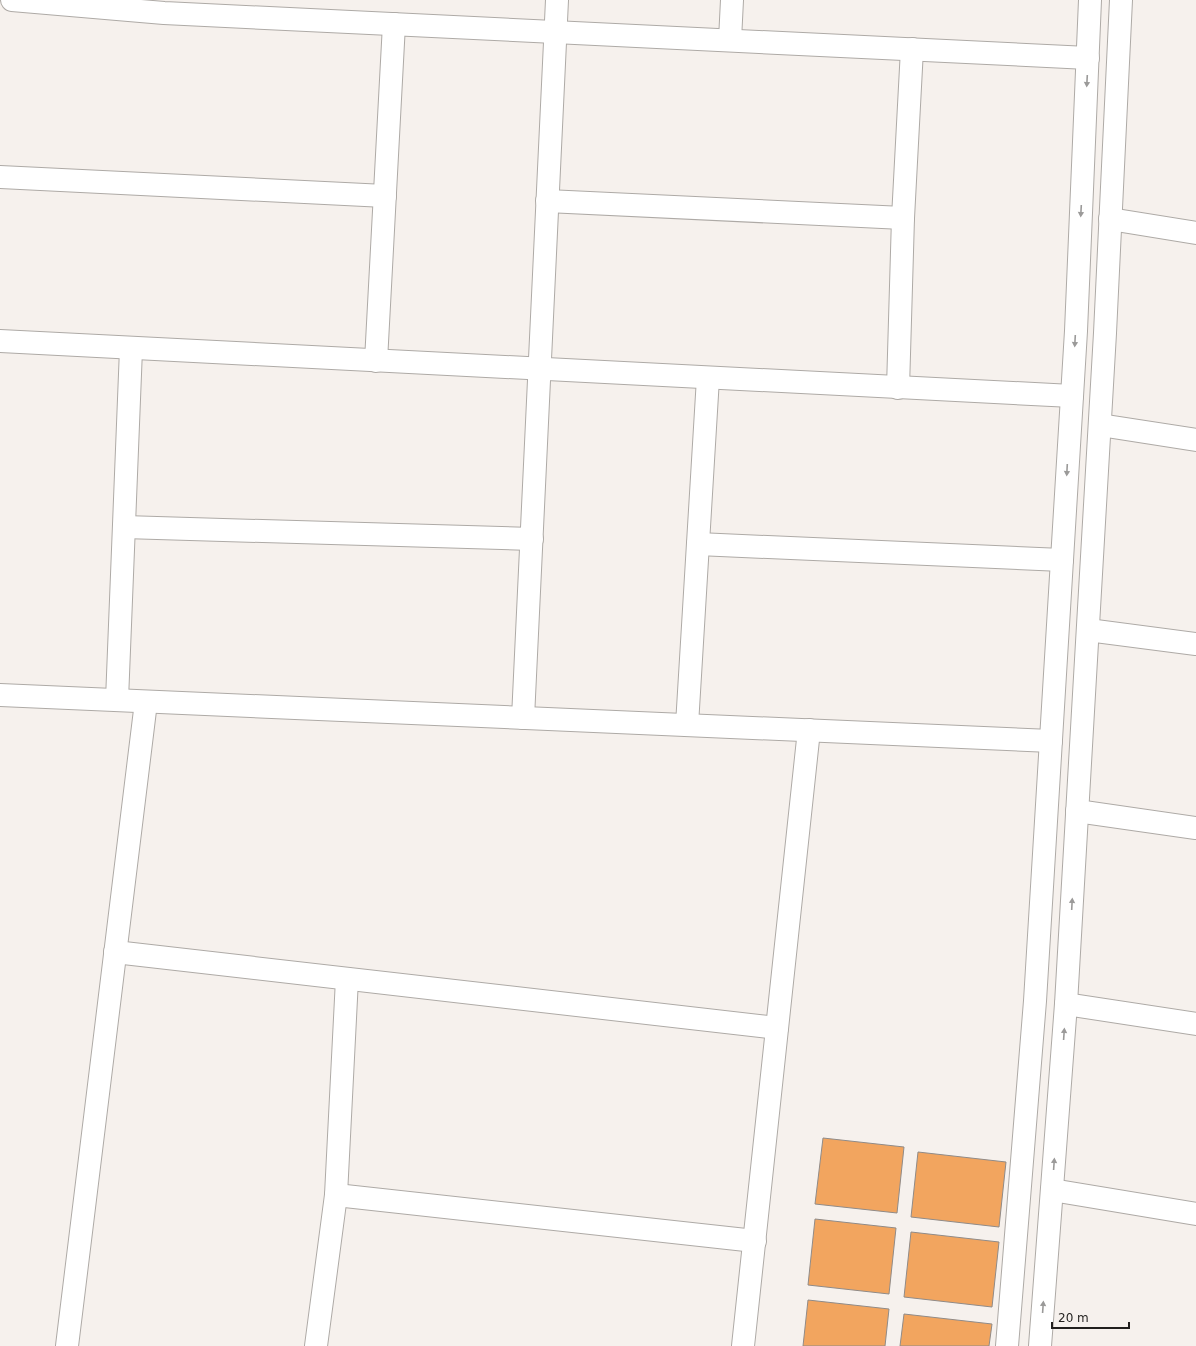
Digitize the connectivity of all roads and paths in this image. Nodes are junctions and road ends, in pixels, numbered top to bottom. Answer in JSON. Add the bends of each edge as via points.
{"nodes":[{"id":1,"x":12,"y":0,"type":"edge"},
{"id":2,"x":557,"y":0,"type":"edge"},
{"id":3,"x":732,"y":0,"type":"edge"},
{"id":4,"x":1090,"y":0,"type":"edge"},
{"id":5,"x":1121,"y":0,"type":"edge"},
{"id":6,"x":164,"y":6,"type":"edge"},
{"id":7,"x":394,"y":24,"type":"junction"},
{"id":8,"x":555,"y":32,"type":"junction"},
{"id":9,"x":730,"y":40,"type":"junction"},
{"id":10,"x":912,"y":49,"type":"junction"},
{"id":11,"x":1088,"y":58,"type":"junction"},
{"id":12,"x":0,"y":177,"type":"edge"},
{"id":13,"x":385,"y":196,"type":"junction"},
{"id":14,"x":547,"y":201,"type":"junction"},
{"id":15,"x":903,"y":218,"type":"junction"},
{"id":16,"x":1110,"y":219,"type":"junction"},
{"id":17,"x":1196,"y":233,"type":"edge"},
{"id":18,"x":0,"y":341,"type":"edge"},
{"id":19,"x":131,"y":349,"type":"junction"},
{"id":20,"x":376,"y":361,"type":"junction"},
{"id":21,"x":540,"y":369,"type":"junction"},
{"id":22,"x":708,"y":378,"type":"junction"},
{"id":23,"x":898,"y":388,"type":"junction"},
{"id":24,"x":1072,"y":396,"type":"junction"},
{"id":25,"x":1100,"y":425,"type":"junction"},
{"id":26,"x":1196,"y":440,"type":"edge"},
{"id":27,"x":124,"y":528,"type":"junction"},
{"id":28,"x":532,"y":539,"type":"junction"},
{"id":29,"x":698,"y":544,"type":"junction"},
{"id":30,"x":1062,"y":560,"type":"junction"},
{"id":31,"x":1088,"y":630,"type":"junction"},
{"id":32,"x":1196,"y":644,"type":"edge"},
{"id":33,"x":0,"y":695,"type":"edge"},
{"id":34,"x":117,"y":700,"type":"junction"},
{"id":35,"x":146,"y":702,"type":"junction"},
{"id":36,"x":523,"y":718,"type":"junction"},
{"id":37,"x":687,"y":725,"type":"junction"},
{"id":38,"x":809,"y":730,"type":"junction"},
{"id":39,"x":1051,"y":741,"type":"junction"},
{"id":40,"x":1077,"y":811,"type":"junction"},
{"id":41,"x":1196,"y":828,"type":"edge"},
{"id":42,"x":115,"y":952,"type":"junction"},
{"id":43,"x":347,"y":979,"type":"junction"},
{"id":44,"x":1066,"y":1004,"type":"junction"},
{"id":45,"x":1196,"y":1024,"type":"edge"},
{"id":46,"x":777,"y":1028,"type":"junction"},
{"id":47,"x":1052,"y":1190,"type":"junction"},
{"id":48,"x":336,"y":1195,"type":"junction"},
{"id":49,"x":1196,"y":1214,"type":"edge"},
{"id":50,"x":754,"y":1241,"type":"junction"},
{"id":51,"x":66,"y":1346,"type":"edge"},
{"id":52,"x":316,"y":1346,"type":"edge"},
{"id":53,"x":743,"y":1346,"type":"edge"},
{"id":54,"x":1007,"y":1346,"type":"edge"},
{"id":55,"x":1040,"y":1346,"type":"edge"}],
"edges":[{"from":1,"to":6,"type":"street"},
{"from":2,"to":8,"type":"street"},
{"from":3,"to":9,"type":"street"},
{"from":4,"to":11,"type":"street"},
{"from":5,"to":16,"type":"street"},
{"from":6,"to":7,"type":"street"},
{"from":7,"to":8,"type":"street"},
{"from":7,"to":13,"type":"street"},
{"from":8,"to":9,"type":"street"},
{"from":8,"to":14,"type":"street"},
{"from":9,"to":10,"type":"street"},
{"from":10,"to":11,"type":"street"},
{"from":10,"to":15,"type":"street"},
{"from":11,"to":24,"type":"street","one_way":true},
{"from":12,"to":13,"type":"street"},
{"from":13,"to":20,"type":"street"},
{"from":14,"to":15,"type":"street"},
{"from":14,"to":21,"type":"street"},
{"from":15,"to":23,"type":"street"},
{"from":16,"to":17,"type":"street"},
{"from":16,"to":25,"type":"street"},
{"from":18,"to":19,"type":"street"},
{"from":19,"to":20,"type":"street"},
{"from":19,"to":27,"type":"street"},
{"from":20,"to":21,"type":"street"},
{"from":21,"to":22,"type":"street"},
{"from":21,"to":28,"type":"street"},
{"from":22,"to":23,"type":"street"},
{"from":22,"to":29,"type":"street"},
{"from":23,"to":24,"type":"street"},
{"from":24,"to":30,"type":"street","one_way":true},
{"from":25,"to":26,"type":"street"},
{"from":25,"to":31,"type":"street"},
{"from":27,"to":28,"type":"street"},
{"from":27,"to":34,"type":"street"},
{"from":28,"to":36,"type":"street"},
{"from":29,"to":30,"type":"street"},
{"from":29,"to":37,"type":"street"},
{"from":30,"to":39,"type":"street"},
{"from":31,"to":32,"type":"street"},
{"from":31,"to":40,"type":"street"},
{"from":33,"to":34,"type":"street"},
{"from":34,"to":35,"type":"street"},
{"from":35,"to":36,"type":"street"},
{"from":35,"to":42,"type":"street"},
{"from":36,"to":37,"type":"street"},
{"from":37,"to":38,"type":"street"},
{"from":38,"to":39,"type":"street"},
{"from":38,"to":46,"type":"street"},
{"from":39,"to":54,"type":"street","via":[[1035,1001]]},
{"from":40,"to":41,"type":"street"},
{"from":44,"to":40,"type":"street","one_way":true},
{"from":42,"to":43,"type":"street"},
{"from":42,"to":51,"type":"street"},
{"from":43,"to":46,"type":"street"},
{"from":43,"to":48,"type":"street"},
{"from":44,"to":45,"type":"street"},
{"from":47,"to":44,"type":"street","one_way":true},
{"from":46,"to":50,"type":"street"},
{"from":47,"to":49,"type":"street"},
{"from":55,"to":47,"type":"street","one_way":true},
{"from":48,"to":50,"type":"street"},
{"from":48,"to":52,"type":"street"},
{"from":50,"to":53,"type":"street"}]}
